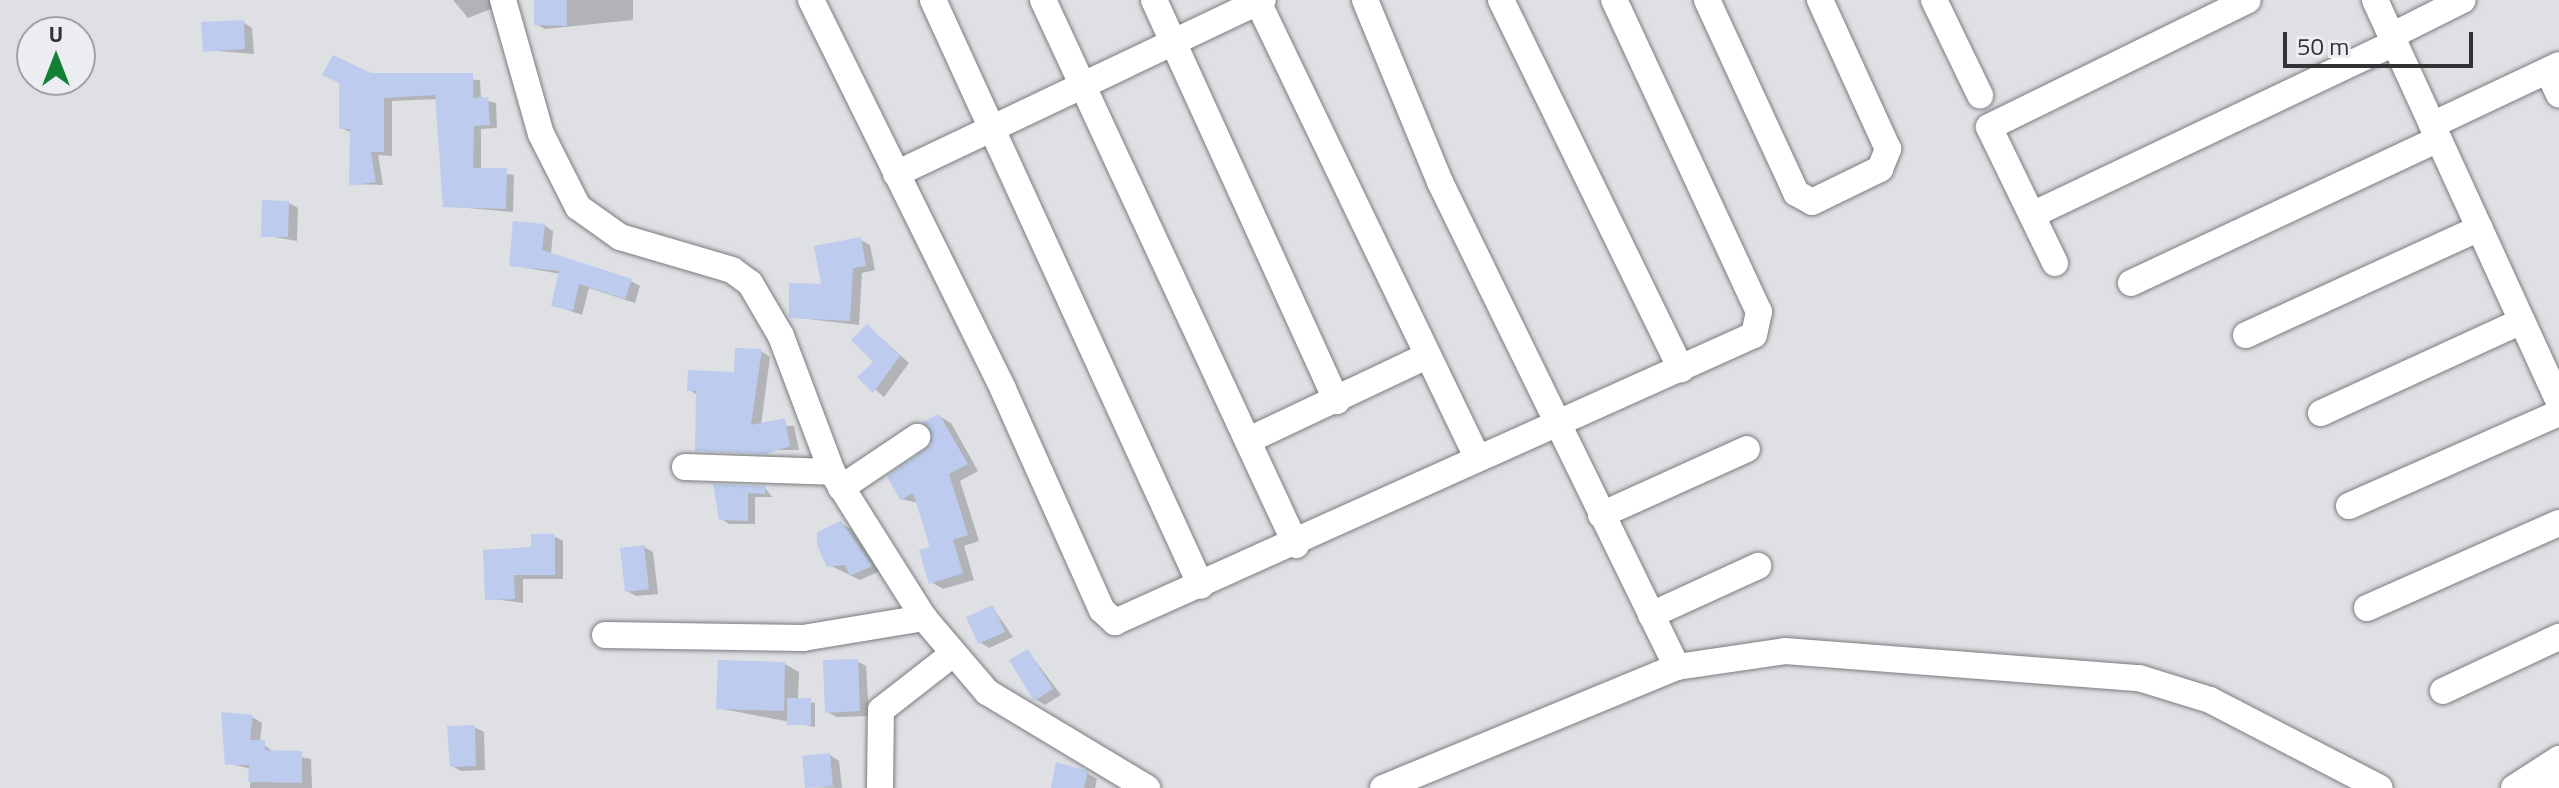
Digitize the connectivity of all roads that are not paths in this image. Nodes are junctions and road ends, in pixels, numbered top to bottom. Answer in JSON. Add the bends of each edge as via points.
{"nodes":[{"id":1,"x":503,"y":0,"type":"edge"},
{"id":2,"x":811,"y":0,"type":"edge"},
{"id":3,"x":933,"y":0,"type":"edge"},
{"id":4,"x":1043,"y":0,"type":"edge"},
{"id":5,"x":1154,"y":0,"type":"edge"},
{"id":6,"x":1365,"y":0,"type":"edge"},
{"id":7,"x":1501,"y":0,"type":"edge"},
{"id":8,"x":1614,"y":0,"type":"edge"},
{"id":9,"x":1707,"y":0,"type":"edge"},
{"id":10,"x":1820,"y":0,"type":"edge"},
{"id":11,"x":1934,"y":0,"type":"edge"},
{"id":12,"x":2248,"y":0,"type":"edge"},
{"id":13,"x":2375,"y":0,"type":"edge"},
{"id":14,"x":2463,"y":0,"type":"edge"},
{"id":15,"x":1259,"y":1,"type":"edge"},
{"id":16,"x":2193,"y":12,"type":"edge"},
{"id":17,"x":2393,"y":39,"type":"junction"},
{"id":18,"x":1173,"y":40,"type":"junction"},
{"id":19,"x":2553,"y":68,"type":"edge"},
{"id":20,"x":1083,"y":87,"type":"junction"},
{"id":21,"x":1980,"y":95,"type":"dead end"},
{"id":22,"x":2559,"y":95,"type":"edge"},
{"id":23,"x":994,"y":129,"type":"junction"},
{"id":24,"x":2435,"y":132,"type":"junction"},
{"id":25,"x":896,"y":174,"type":"junction"},
{"id":26,"x":2032,"y":215,"type":"junction"},
{"id":27,"x":2480,"y":228,"type":"junction"},
{"id":28,"x":2055,"y":263,"type":"dead end"},
{"id":29,"x":2131,"y":283,"type":"dead end"},
{"id":30,"x":2522,"y":321,"type":"junction"},
{"id":31,"x":2246,"y":335,"type":"dead end"},
{"id":32,"x":1427,"y":356,"type":"junction"},
{"id":33,"x":1681,"y":369,"type":"junction"},
{"id":34,"x":1337,"y":401,"type":"junction"},
{"id":35,"x":2559,"y":401,"type":"edge"},
{"id":36,"x":2321,"y":413,"type":"dead end"},
{"id":37,"x":2559,"y":413,"type":"edge"},
{"id":38,"x":1559,"y":423,"type":"junction"},
{"id":39,"x":917,"y":437,"type":"dead end"},
{"id":40,"x":1249,"y":440,"type":"junction"},
{"id":41,"x":1747,"y":449,"type":"dead end"},
{"id":42,"x":1477,"y":457,"type":"junction"},
{"id":43,"x":685,"y":467,"type":"dead end"},
{"id":44,"x":837,"y":480,"type":"junction"},
{"id":45,"x":2349,"y":506,"type":"dead end"},
{"id":46,"x":1601,"y":515,"type":"junction"},
{"id":47,"x":2559,"y":523,"type":"edge"},
{"id":48,"x":1296,"y":545,"type":"junction"},
{"id":49,"x":1758,"y":566,"type":"dead end"},
{"id":50,"x":1201,"y":586,"type":"junction"},
{"id":51,"x":2367,"y":608,"type":"dead end"},
{"id":52,"x":1651,"y":615,"type":"junction"},
{"id":53,"x":924,"y":618,"type":"junction"},
{"id":54,"x":605,"y":635,"type":"dead end"},
{"id":55,"x":2559,"y":637,"type":"edge"},
{"id":56,"x":953,"y":654,"type":"junction"},
{"id":57,"x":1677,"y":667,"type":"junction"},
{"id":58,"x":2443,"y":691,"type":"dead end"},
{"id":59,"x":2559,"y":759,"type":"edge"},
{"id":60,"x":2559,"y":783,"type":"edge"},
{"id":61,"x":880,"y":788,"type":"edge"},
{"id":62,"x":1147,"y":788,"type":"edge"},
{"id":63,"x":1383,"y":788,"type":"edge"},
{"id":64,"x":2380,"y":788,"type":"edge"},
{"id":65,"x":2514,"y":788,"type":"edge"},
{"id":66,"x":2549,"y":788,"type":"edge"}],
"edges":[{"from":1,"to":44,"type":"street","via":[[516,60],[564,188],[620,237],[750,283],[776,325]]},
{"from":2,"to":25,"type":"street"},
{"from":3,"to":23,"type":"street"},
{"from":4,"to":20,"type":"street"},
{"from":5,"to":18,"type":"street"},
{"from":6,"to":38,"type":"street","via":[[1440,182]]},
{"from":7,"to":33,"type":"street"},
{"from":8,"to":33,"type":"street","via":[[1759,312],[1760,326],[1741,346]]},
{"from":9,"to":10,"type":"street","via":[[1796,193],[1812,202],[1880,169],[1888,149]]},
{"from":11,"to":21,"type":"street"},
{"from":12,"to":16,"type":"street"},
{"from":13,"to":17,"type":"street"},
{"from":14,"to":17,"type":"street"},
{"from":15,"to":18,"type":"street"},
{"from":15,"to":32,"type":"street"},
{"from":16,"to":26,"type":"street","via":[[1989,127]]},
{"from":17,"to":24,"type":"street"},
{"from":17,"to":26,"type":"street"},
{"from":18,"to":20,"type":"street"},
{"from":18,"to":34,"type":"street"},
{"from":19,"to":22,"type":"street"},
{"from":19,"to":24,"type":"street"},
{"from":20,"to":23,"type":"street"},
{"from":20,"to":40,"type":"street"},
{"from":23,"to":25,"type":"street"},
{"from":23,"to":50,"type":"street"},
{"from":24,"to":27,"type":"street"},
{"from":24,"to":29,"type":"street"},
{"from":25,"to":50,"type":"street","via":[[1106,618],[1131,619]]},
{"from":26,"to":28,"type":"street"},
{"from":27,"to":30,"type":"street"},
{"from":27,"to":31,"type":"street"},
{"from":30,"to":35,"type":"street"},
{"from":30,"to":36,"type":"street"},
{"from":32,"to":34,"type":"street"},
{"from":32,"to":42,"type":"street"},
{"from":33,"to":38,"type":"street"},
{"from":34,"to":40,"type":"street"},
{"from":37,"to":45,"type":"street"},
{"from":38,"to":42,"type":"street"},
{"from":38,"to":46,"type":"street"},
{"from":39,"to":44,"type":"street"},
{"from":40,"to":48,"type":"street"},
{"from":41,"to":46,"type":"street"},
{"from":42,"to":48,"type":"street"},
{"from":43,"to":44,"type":"street"},
{"from":44,"to":53,"type":"street"},
{"from":46,"to":52,"type":"street"},
{"from":47,"to":51,"type":"street"},
{"from":48,"to":50,"type":"street"},
{"from":49,"to":52,"type":"street"},
{"from":52,"to":57,"type":"street"},
{"from":53,"to":54,"type":"street","via":[[803,638]]},
{"from":53,"to":56,"type":"street"},
{"from":55,"to":58,"type":"street"},
{"from":56,"to":61,"type":"street","via":[[881,710]]},
{"from":56,"to":62,"type":"street","via":[[1022,716]]},
{"from":57,"to":63,"type":"street"},
{"from":57,"to":64,"type":"street","via":[[1785,651],[2139,678],[2210,700]]},
{"from":59,"to":65,"type":"street"},
{"from":60,"to":66,"type":"street"}]}
